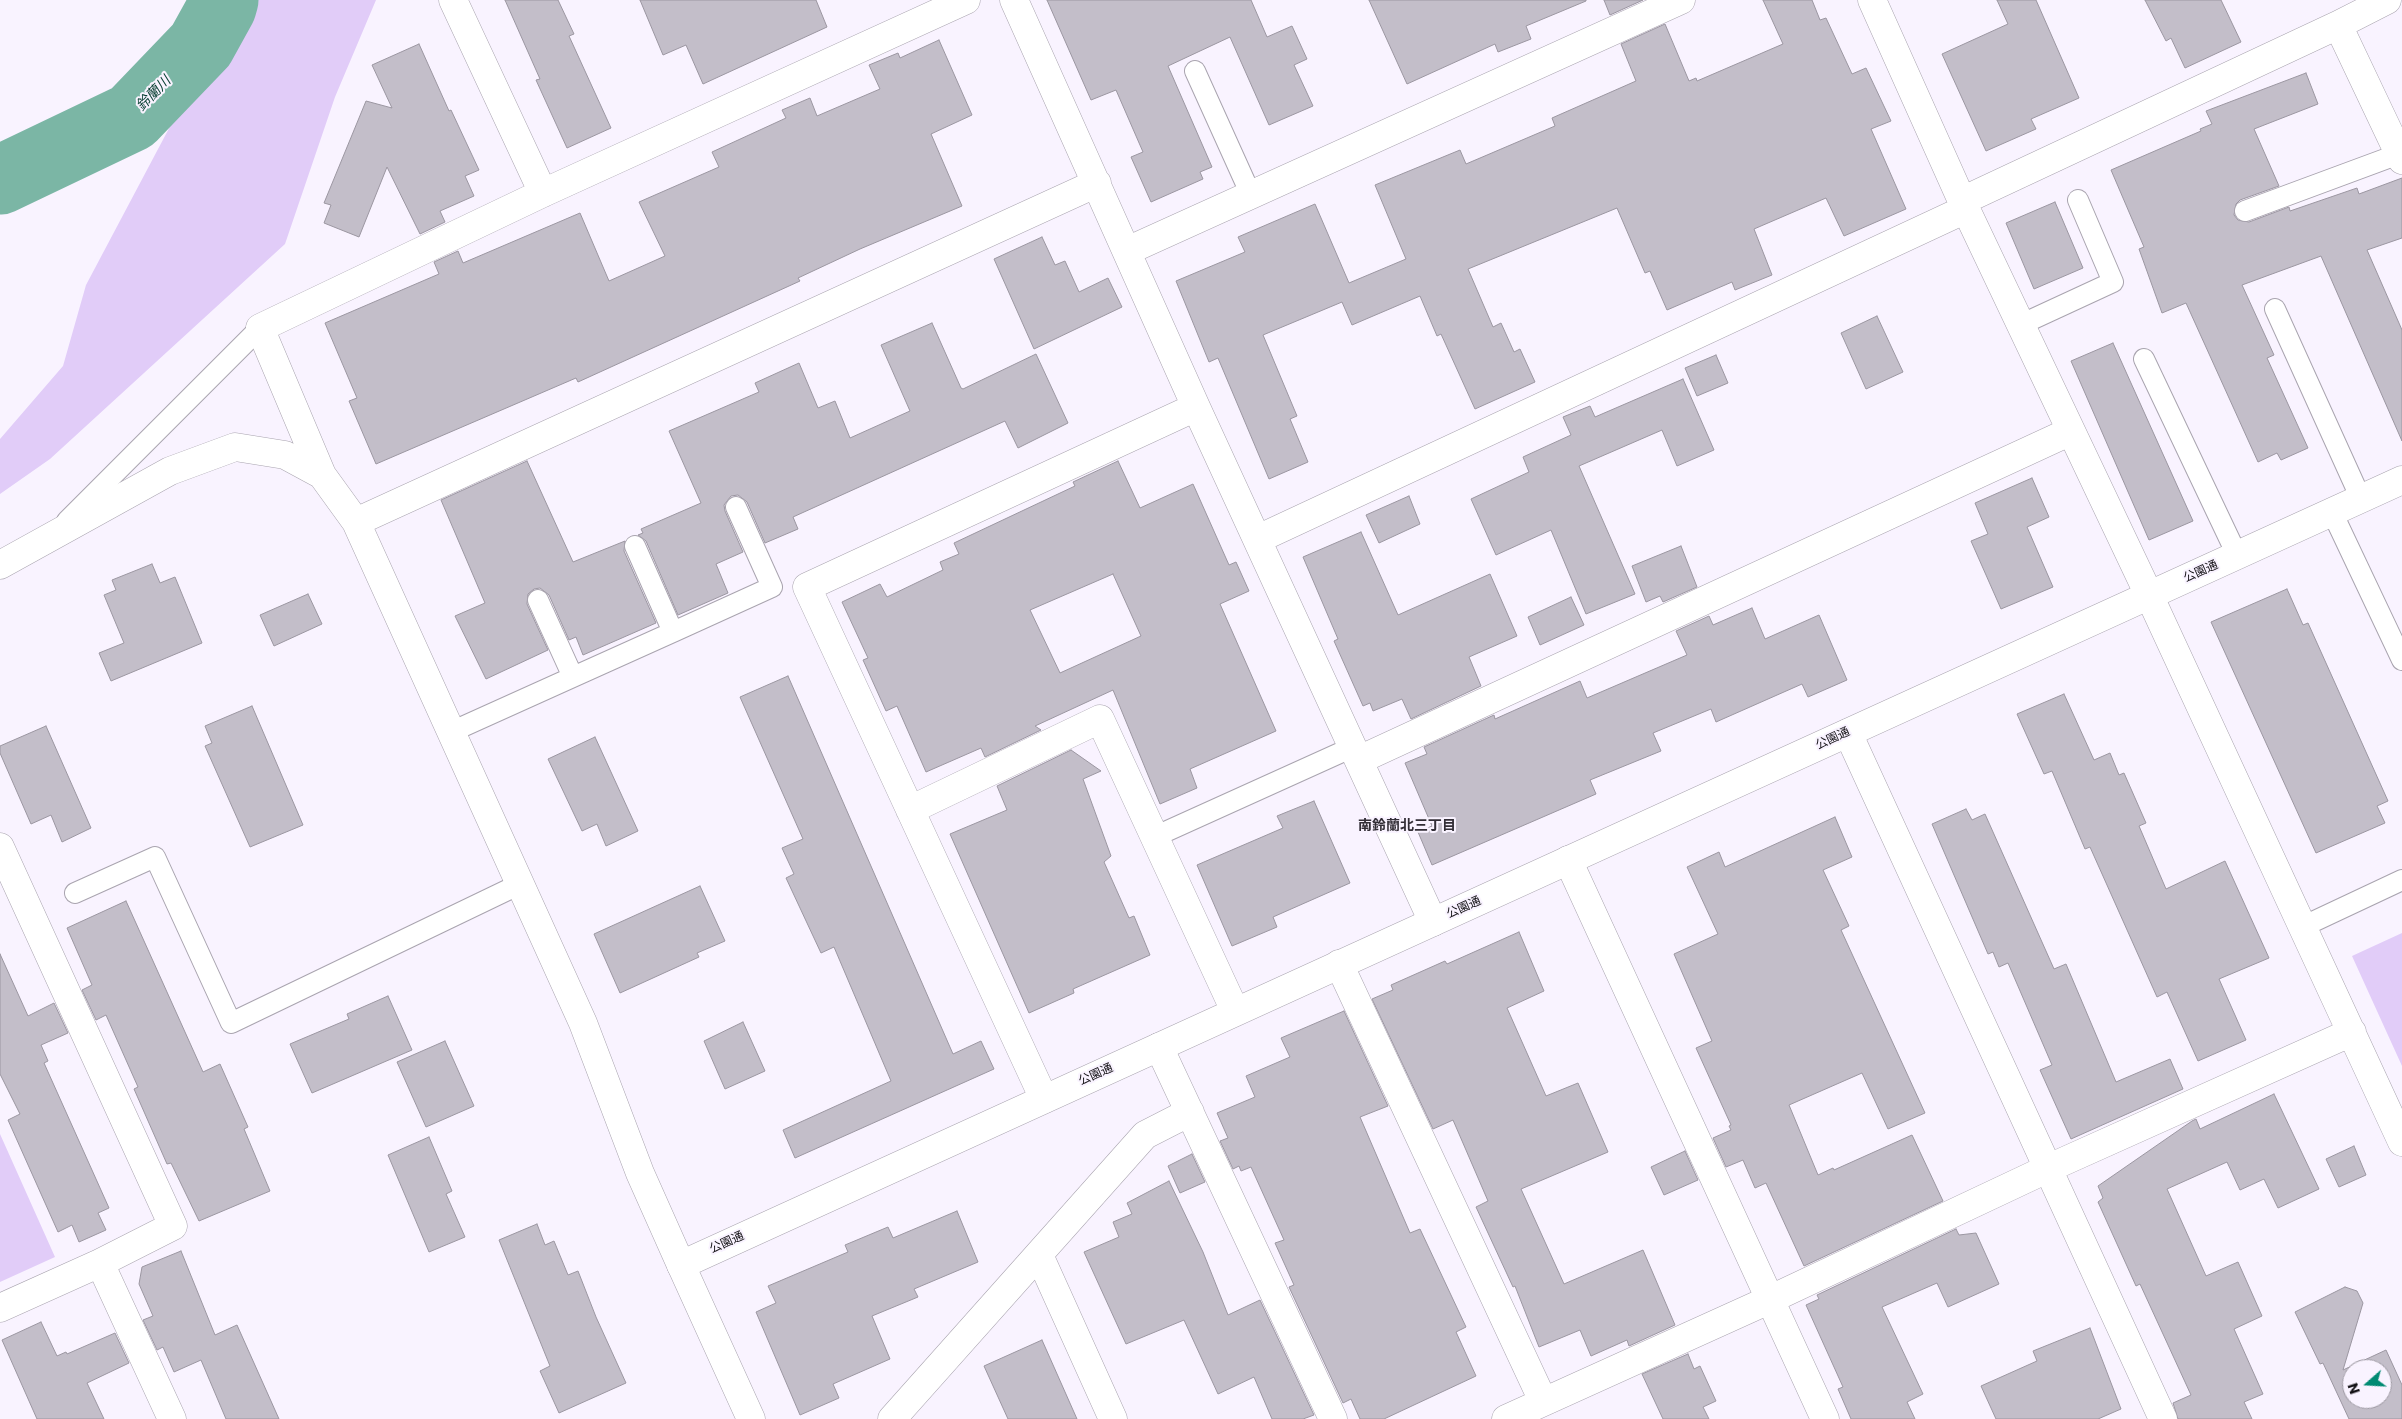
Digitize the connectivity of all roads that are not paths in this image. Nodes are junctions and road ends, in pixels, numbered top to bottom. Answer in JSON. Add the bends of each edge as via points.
{"nodes":[{"id":1,"x":453,"y":0,"type":"edge"},
{"id":2,"x":966,"y":0,"type":"edge"},
{"id":3,"x":1014,"y":0,"type":"edge"},
{"id":4,"x":1680,"y":0,"type":"edge"},
{"id":5,"x":1872,"y":0,"type":"edge"},
{"id":6,"x":2387,"y":0,"type":"edge"},
{"id":7,"x":2338,"y":25,"type":"junction"},
{"id":8,"x":1195,"y":71,"type":"dead end"},
{"id":9,"x":2400,"y":157,"type":"edge"},
{"id":10,"x":1097,"y":183,"type":"junction"},
{"id":11,"x":543,"y":193,"type":"junction"},
{"id":12,"x":1251,"y":195,"type":"junction"},
{"id":13,"x":2078,"y":200,"type":"dead end"},
{"id":14,"x":1964,"y":205,"type":"junction"},
{"id":15,"x":2245,"y":210,"type":"dead end"},
{"id":16,"x":1127,"y":251,"type":"junction"},
{"id":17,"x":2275,"y":309,"type":"dead end"},
{"id":18,"x":2020,"y":325,"type":"junction"},
{"id":19,"x":260,"y":328,"type":"junction"},
{"id":20,"x":2144,"y":359,"type":"dead end"},
{"id":21,"x":1196,"y":407,"type":"junction"},
{"id":22,"x":2069,"y":432,"type":"junction"},
{"id":23,"x":322,"y":475,"type":"junction"},
{"id":24,"x":2402,"y":480,"type":"edge"},
{"id":25,"x":2361,"y":499,"type":"junction"},
{"id":26,"x":736,"y":507,"type":"dead end"},
{"id":27,"x":2332,"y":512,"type":"junction"},
{"id":28,"x":356,"y":522,"type":"junction"},
{"id":29,"x":53,"y":535,"type":"junction"},
{"id":30,"x":1258,"y":539,"type":"junction"},
{"id":31,"x":634,"y":546,"type":"dead end"},
{"id":32,"x":2237,"y":555,"type":"junction"},
{"id":33,"x":0,"y":564,"type":"edge"},
{"id":34,"x":2149,"y":596,"type":"junction"},
{"id":35,"x":538,"y":600,"type":"dead end"},
{"id":36,"x":673,"y":632,"type":"junction"},
{"id":37,"x":2402,"y":660,"type":"edge"},
{"id":38,"x":573,"y":677,"type":"junction"},
{"id":39,"x":451,"y":732,"type":"junction"},
{"id":40,"x":1848,"y":733,"type":"junction"},
{"id":41,"x":1356,"y":754,"type":"junction"},
{"id":42,"x":910,"y":810,"type":"junction"},
{"id":43,"x":1154,"y":836,"type":"junction"},
{"id":44,"x":0,"y":847,"type":"edge"},
{"id":45,"x":1568,"y":860,"type":"junction"},
{"id":46,"x":2402,"y":880,"type":"edge"},
{"id":47,"x":520,"y":884,"type":"junction"},
{"id":48,"x":75,"y":893,"type":"dead end"},
{"id":49,"x":1433,"y":922,"type":"junction"},
{"id":50,"x":2302,"y":927,"type":"junction"},
{"id":51,"x":1339,"y":964,"type":"junction"},
{"id":52,"x":1235,"y":1011,"type":"junction"},
{"id":53,"x":2352,"y":1032,"type":"junction"},
{"id":54,"x":1159,"y":1047,"type":"junction"},
{"id":55,"x":1044,"y":1099,"type":"junction"},
{"id":56,"x":1190,"y":1112,"type":"junction"},
{"id":57,"x":2402,"y":1142,"type":"edge"},
{"id":58,"x":2049,"y":1168,"type":"junction"},
{"id":59,"x":1040,"y":1255,"type":"junction"},
{"id":60,"x":100,"y":1263,"type":"junction"},
{"id":61,"x":681,"y":1264,"type":"junction"},
{"id":62,"x":1771,"y":1300,"type":"junction"},
{"id":63,"x":0,"y":1308,"type":"edge"},
{"id":64,"x":1528,"y":1412,"type":"edge"},
{"id":65,"x":172,"y":1419,"type":"edge"},
{"id":66,"x":751,"y":1419,"type":"edge"},
{"id":67,"x":892,"y":1419,"type":"edge"},
{"id":68,"x":1113,"y":1419,"type":"edge"},
{"id":69,"x":1333,"y":1419,"type":"edge"},
{"id":70,"x":1825,"y":1419,"type":"edge"},
{"id":71,"x":2163,"y":1419,"type":"edge"}],
"edges":[{"from":1,"to":11,"type":"street"},
{"from":2,"to":11,"type":"street"},
{"from":3,"to":10,"type":"street"},
{"from":4,"to":12,"type":"street"},
{"from":5,"to":14,"type":"street"},
{"from":6,"to":7,"type":"street"},
{"from":7,"to":9,"type":"street"},
{"from":7,"to":14,"type":"street"},
{"from":8,"to":12,"type":"lane"},
{"from":9,"to":15,"type":"lane"},
{"from":10,"to":16,"type":"street"},
{"from":10,"to":28,"type":"street"},
{"from":11,"to":19,"type":"street"},
{"from":12,"to":16,"type":"street"},
{"from":13,"to":18,"type":"lane","via":[[2113,282]]},
{"from":14,"to":18,"type":"street"},
{"from":14,"to":30,"type":"street"},
{"from":16,"to":21,"type":"street"},
{"from":17,"to":25,"type":"lane"},
{"from":18,"to":22,"type":"street"},
{"from":19,"to":23,"type":"street"},
{"from":19,"to":29,"type":"lane"},
{"from":20,"to":32,"type":"lane"},
{"from":21,"to":30,"type":"street"},
{"from":21,"to":42,"type":"street","via":[[807,587]]},
{"from":22,"to":34,"type":"street"},
{"from":22,"to":41,"type":"street"},
{"from":23,"to":28,"type":"street"},
{"from":23,"to":29,"type":"street","via":[[285,455],[235,447],[170,471]]},
{"from":24,"to":25,"type":"street","name":"公園通"},
{"from":25,"to":27,"type":"street","name":"公園通"},
{"from":26,"to":36,"type":"lane","via":[[772,587]]},
{"from":27,"to":32,"type":"street","name":"公園通"},
{"from":27,"to":37,"type":"lane"},
{"from":28,"to":39,"type":"street"},
{"from":29,"to":33,"type":"street"},
{"from":30,"to":41,"type":"street"},
{"from":31,"to":36,"type":"lane"},
{"from":32,"to":34,"type":"street","name":"公園通"},
{"from":34,"to":40,"type":"street","name":"公園通"},
{"from":34,"to":50,"type":"street"},
{"from":35,"to":38,"type":"lane"},
{"from":36,"to":38,"type":"lane"},
{"from":38,"to":39,"type":"lane"},
{"from":39,"to":47,"type":"street"},
{"from":40,"to":45,"type":"street","name":"公園通"},
{"from":40,"to":58,"type":"street"},
{"from":41,"to":43,"type":"lane"},
{"from":41,"to":49,"type":"street"},
{"from":42,"to":43,"type":"street","via":[[1100,719]]},
{"from":42,"to":55,"type":"street"},
{"from":43,"to":52,"type":"street"},
{"from":44,"to":60,"type":"street","via":[[173,1226]]},
{"from":45,"to":49,"type":"street","name":"公園通"},
{"from":45,"to":62,"type":"street"},
{"from":46,"to":50,"type":"lane"},
{"from":47,"to":48,"type":"lane","via":[[231,1023],[155,857]]},
{"from":47,"to":61,"type":"street","via":[[583,1023],[640,1172]]},
{"from":49,"to":51,"type":"street","name":"公園通"},
{"from":50,"to":53,"type":"street"},
{"from":51,"to":52,"type":"street","name":"公園通"},
{"from":51,"to":64,"type":"street"},
{"from":52,"to":54,"type":"street","name":"公園通"},
{"from":53,"to":57,"type":"street"},
{"from":53,"to":58,"type":"street"},
{"from":54,"to":55,"type":"street","name":"公園通"},
{"from":54,"to":56,"type":"street"},
{"from":55,"to":61,"type":"street","name":"公園通"},
{"from":56,"to":59,"type":"street","via":[[1145,1135]]},
{"from":56,"to":69,"type":"street"},
{"from":58,"to":62,"type":"street"},
{"from":58,"to":71,"type":"street"},
{"from":59,"to":67,"type":"street"},
{"from":59,"to":68,"type":"street"},
{"from":60,"to":63,"type":"street"},
{"from":60,"to":65,"type":"street"},
{"from":61,"to":66,"type":"street"},
{"from":62,"to":64,"type":"street"},
{"from":62,"to":70,"type":"street"}]}
